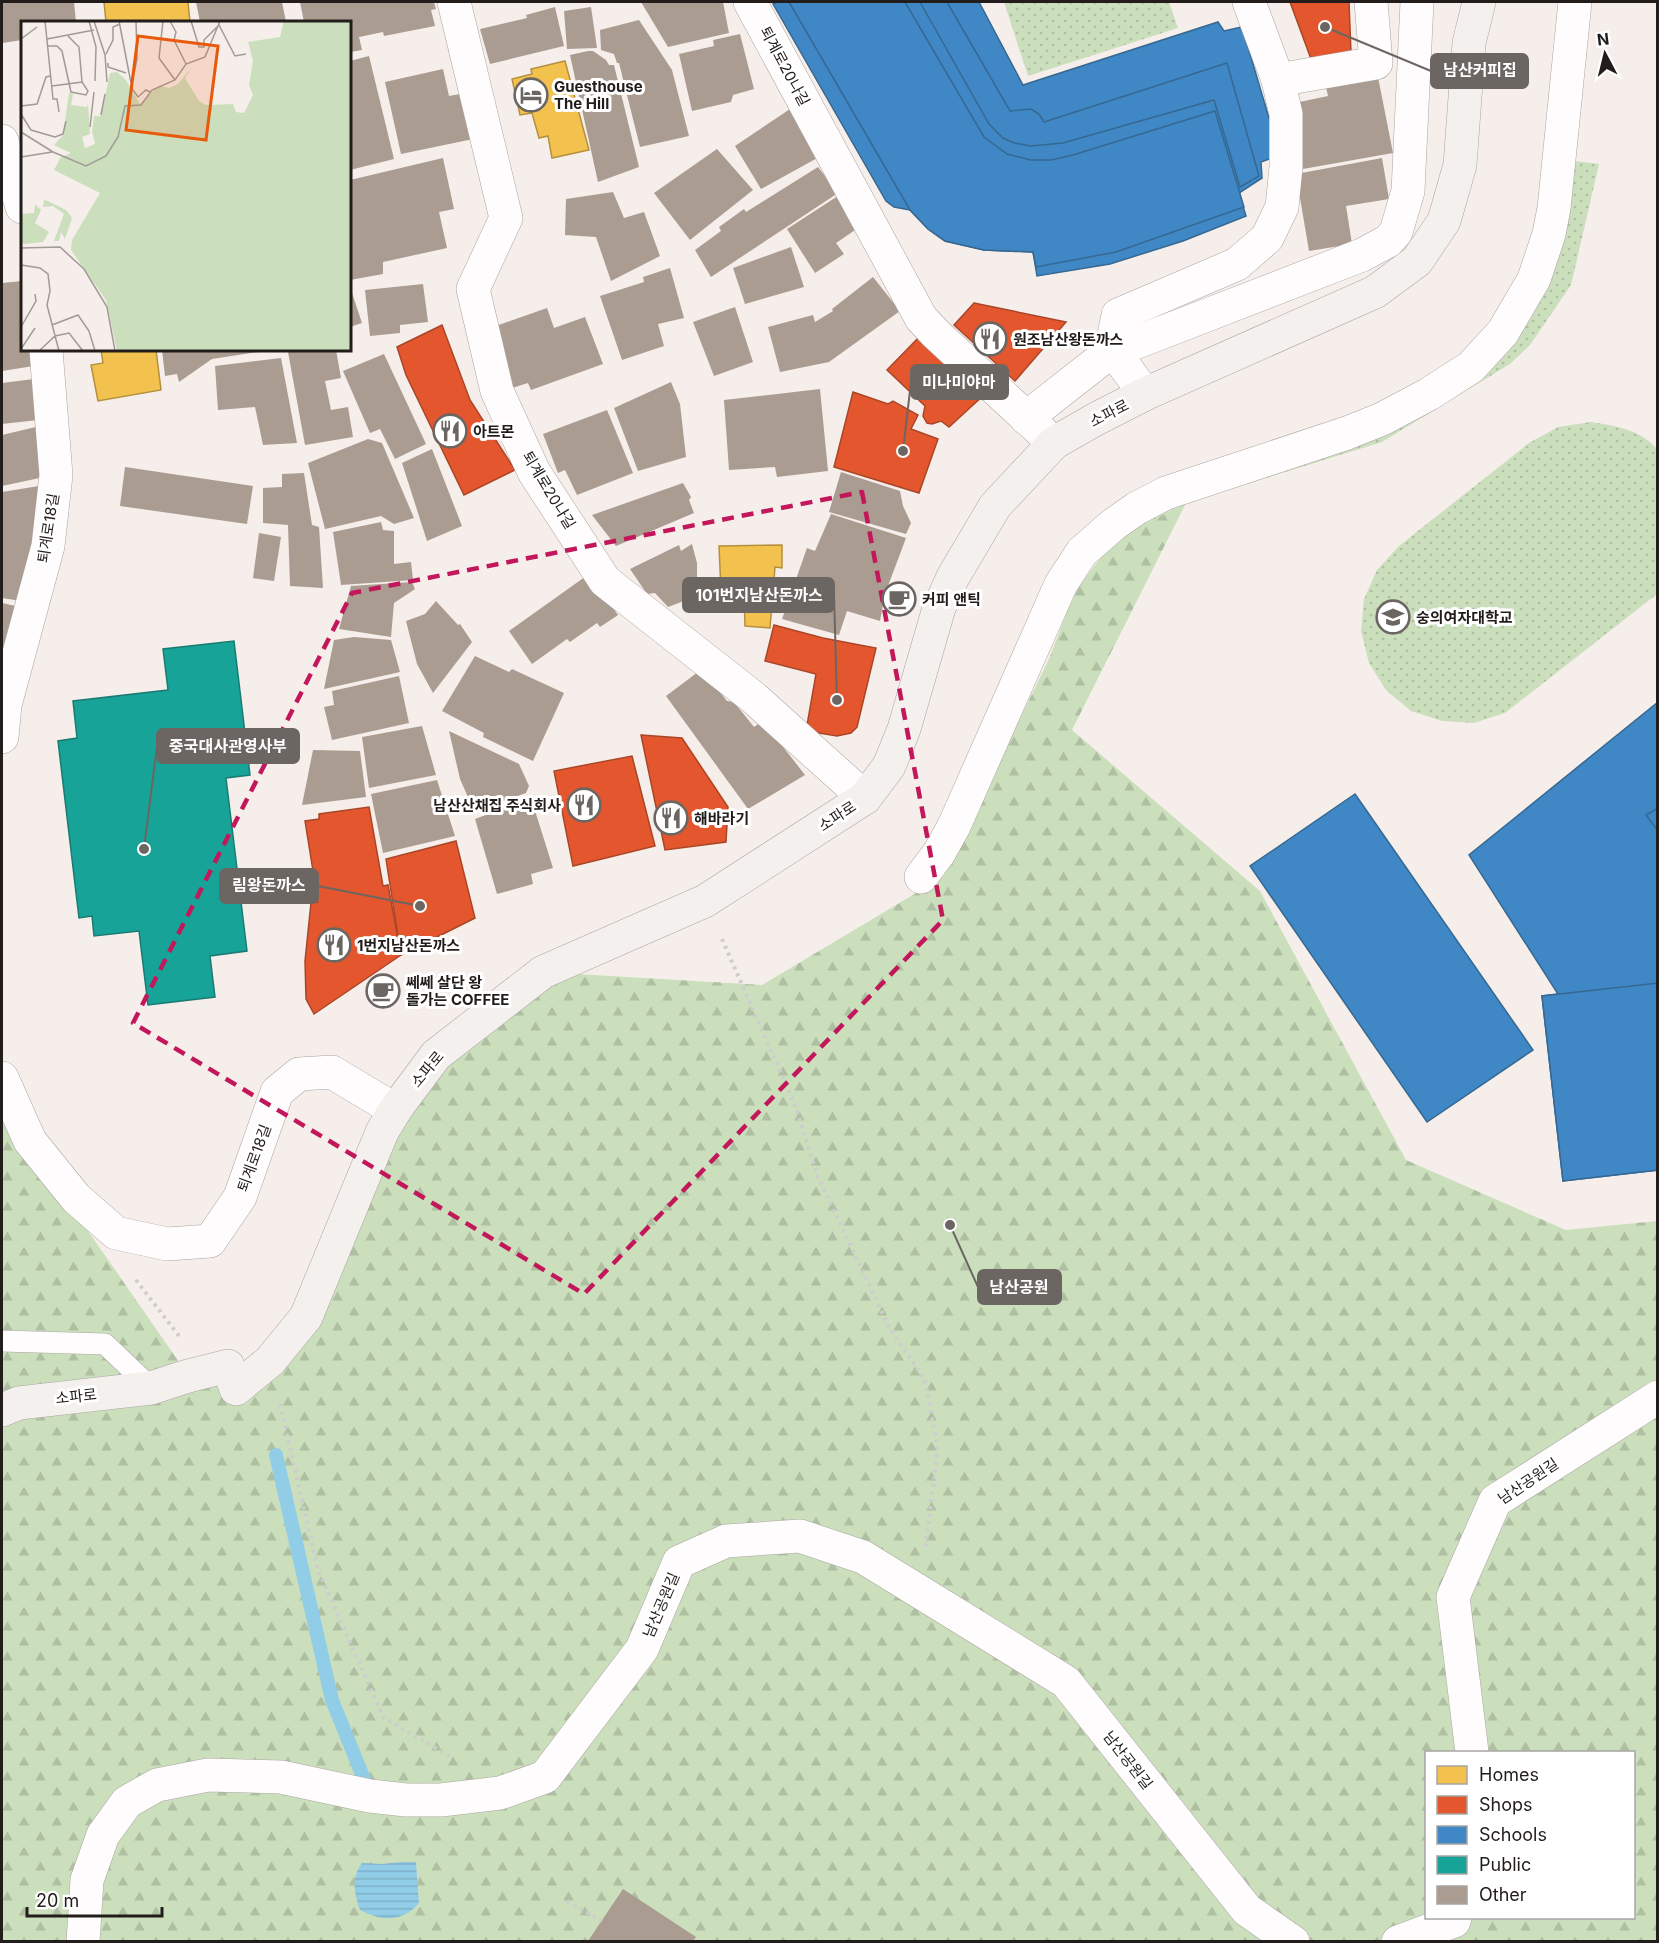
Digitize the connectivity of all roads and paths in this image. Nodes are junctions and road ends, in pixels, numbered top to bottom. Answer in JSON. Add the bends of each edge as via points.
{"nodes":[{"id":1,"x":454,"y":2,"type":"edge"},
{"id":2,"x":750,"y":2,"type":"edge"},
{"id":3,"x":1249,"y":2,"type":"edge"},
{"id":4,"x":1371,"y":2,"type":"edge"},
{"id":5,"x":1417,"y":2,"type":"edge"},
{"id":6,"x":1479,"y":2,"type":"edge"},
{"id":7,"x":1575,"y":2,"type":"edge"},
{"id":8,"x":1278,"y":80,"type":"junction"},
{"id":9,"x":2,"y":141,"type":"edge"},
{"id":10,"x":21,"y":204,"type":"edge"},
{"id":11,"x":46,"y":351,"type":"edge"},
{"id":12,"x":1145,"y":394,"type":"junction"},
{"id":13,"x":1026,"y":418,"type":"junction"},
{"id":14,"x":1054,"y":443,"type":"junction"},
{"id":15,"x":2,"y":737,"type":"edge"},
{"id":16,"x":865,"y":798,"type":"junction"},
{"id":17,"x":921,"y":877,"type":"dead end"},
{"id":18,"x":705,"y":901,"type":"junction"},
{"id":19,"x":2,"y":1078,"type":"edge"},
{"id":20,"x":395,"y":1110,"type":"junction"},
{"id":21,"x":116,"y":1233,"type":"junction"},
{"id":22,"x":2,"y":1341,"type":"edge"},
{"id":23,"x":270,"y":1361,"type":"junction"},
{"id":24,"x":228,"y":1366,"type":"junction"},
{"id":25,"x":151,"y":1388,"type":"junction"},
{"id":26,"x":1658,"y":1397,"type":"edge"},
{"id":27,"x":2,"y":1410,"type":"edge"},
{"id":28,"x":920,"y":1592,"type":"junction"},
{"id":29,"x":1472,"y":1751,"type":"edge"},
{"id":30,"x":461,"y":1759,"type":"dead end"},
{"id":31,"x":567,"y":1901,"type":"dead end"},
{"id":32,"x":1454,"y":1919,"type":"edge"},
{"id":33,"x":602,"y":1922,"type":"dead end"},
{"id":34,"x":83,"y":1941,"type":"edge"},
{"id":35,"x":1293,"y":1941,"type":"edge"},
{"id":36,"x":1398,"y":1941,"type":"edge"}],
"edges":[{"from":1,"to":16,"type":"street","name":"퇴계로20나길","via":[[506,218],[473,289],[497,391],[534,472],[605,581],[754,698]]},
{"from":2,"to":13,"type":"street","name":"퇴계로20나길","via":[[921,318]]},
{"from":3,"to":8,"type":"street"},
{"from":4,"to":8,"type":"street","via":[[1376,63]]},
{"from":5,"to":13,"type":"street","via":[[1408,191],[1396,232],[1388,241],[1362,255],[1109,353]]},
{"from":6,"to":12,"type":"street","name":"소파로","via":[[1469,43],[1460,165],[1444,221],[1417,261],[1375,292]]},
{"from":7,"to":17,"type":"street","via":[[1549,234],[1534,279],[1503,332],[1471,367],[1382,419],[1166,493],[1121,519],[1082,552],[1061,585],[954,826]]},
{"from":8,"to":12,"type":"street","via":[[1286,114],[1286,167],[1282,207],[1267,238],[1237,264],[1118,315],[1113,340],[1120,360]]},
{"from":9,"to":10,"type":"street"},
{"from":11,"to":15,"type":"street","name":"퇴계로18길","via":[[56,475],[48,546],[5,705]]},
{"from":12,"to":14,"type":"street","name":"소파로"},
{"from":13,"to":14,"type":"street","name":"퇴계로20나길"},
{"from":14,"to":16,"type":"street","name":"소파로","via":[[995,506],[953,577],[939,608],[904,729],[889,766]]},
{"from":16,"to":18,"type":"street","name":"소파로"},
{"from":18,"to":20,"type":"street","name":"소파로","via":[[543,972],[436,1054]]},
{"from":18,"to":28,"type":"path","via":[[796,1108],[816,1175],[890,1329],[925,1380],[938,1451]]},
{"from":19,"to":21,"type":"street","name":"퇴계로18길","via":[[30,1141],[76,1198]]},
{"from":20,"to":21,"type":"street","name":"퇴계로18길","via":[[332,1072],[299,1074],[277,1092],[240,1197],[210,1241],[167,1244]]},
{"from":20,"to":23,"type":"street","name":"소파로","via":[[382,1132],[306,1317]]},
{"from":21,"to":24,"type":"path","via":[[122,1262],[181,1338]]},
{"from":22,"to":25,"type":"lane","via":[[105,1344]]},
{"from":23,"to":24,"type":"street","name":"소파로","via":[[236,1389]]},
{"from":23,"to":30,"type":"path","via":[[318,1570],[383,1717]]},
{"from":24,"to":25,"type":"street","name":"소파로"},
{"from":25,"to":27,"type":"street","name":"소파로","via":[[19,1403]]},
{"from":26,"to":29,"type":"street","name":"남산공원길","via":[[1495,1501],[1453,1597]]},
{"from":28,"to":34,"type":"street","name":"남산공원길","via":[[863,1557],[800,1536],[726,1541],[679,1562],[642,1649],[545,1777],[500,1794],[441,1800],[370,1796],[281,1777],[208,1775],[158,1785],[127,1802],[103,1835],[87,1880]]},
{"from":28,"to":35,"type":"street","name":"남산공원길","via":[[1066,1682],[1247,1910]]},
{"from":31,"to":33,"type":"path"},
{"from":32,"to":36,"type":"street"}]}
